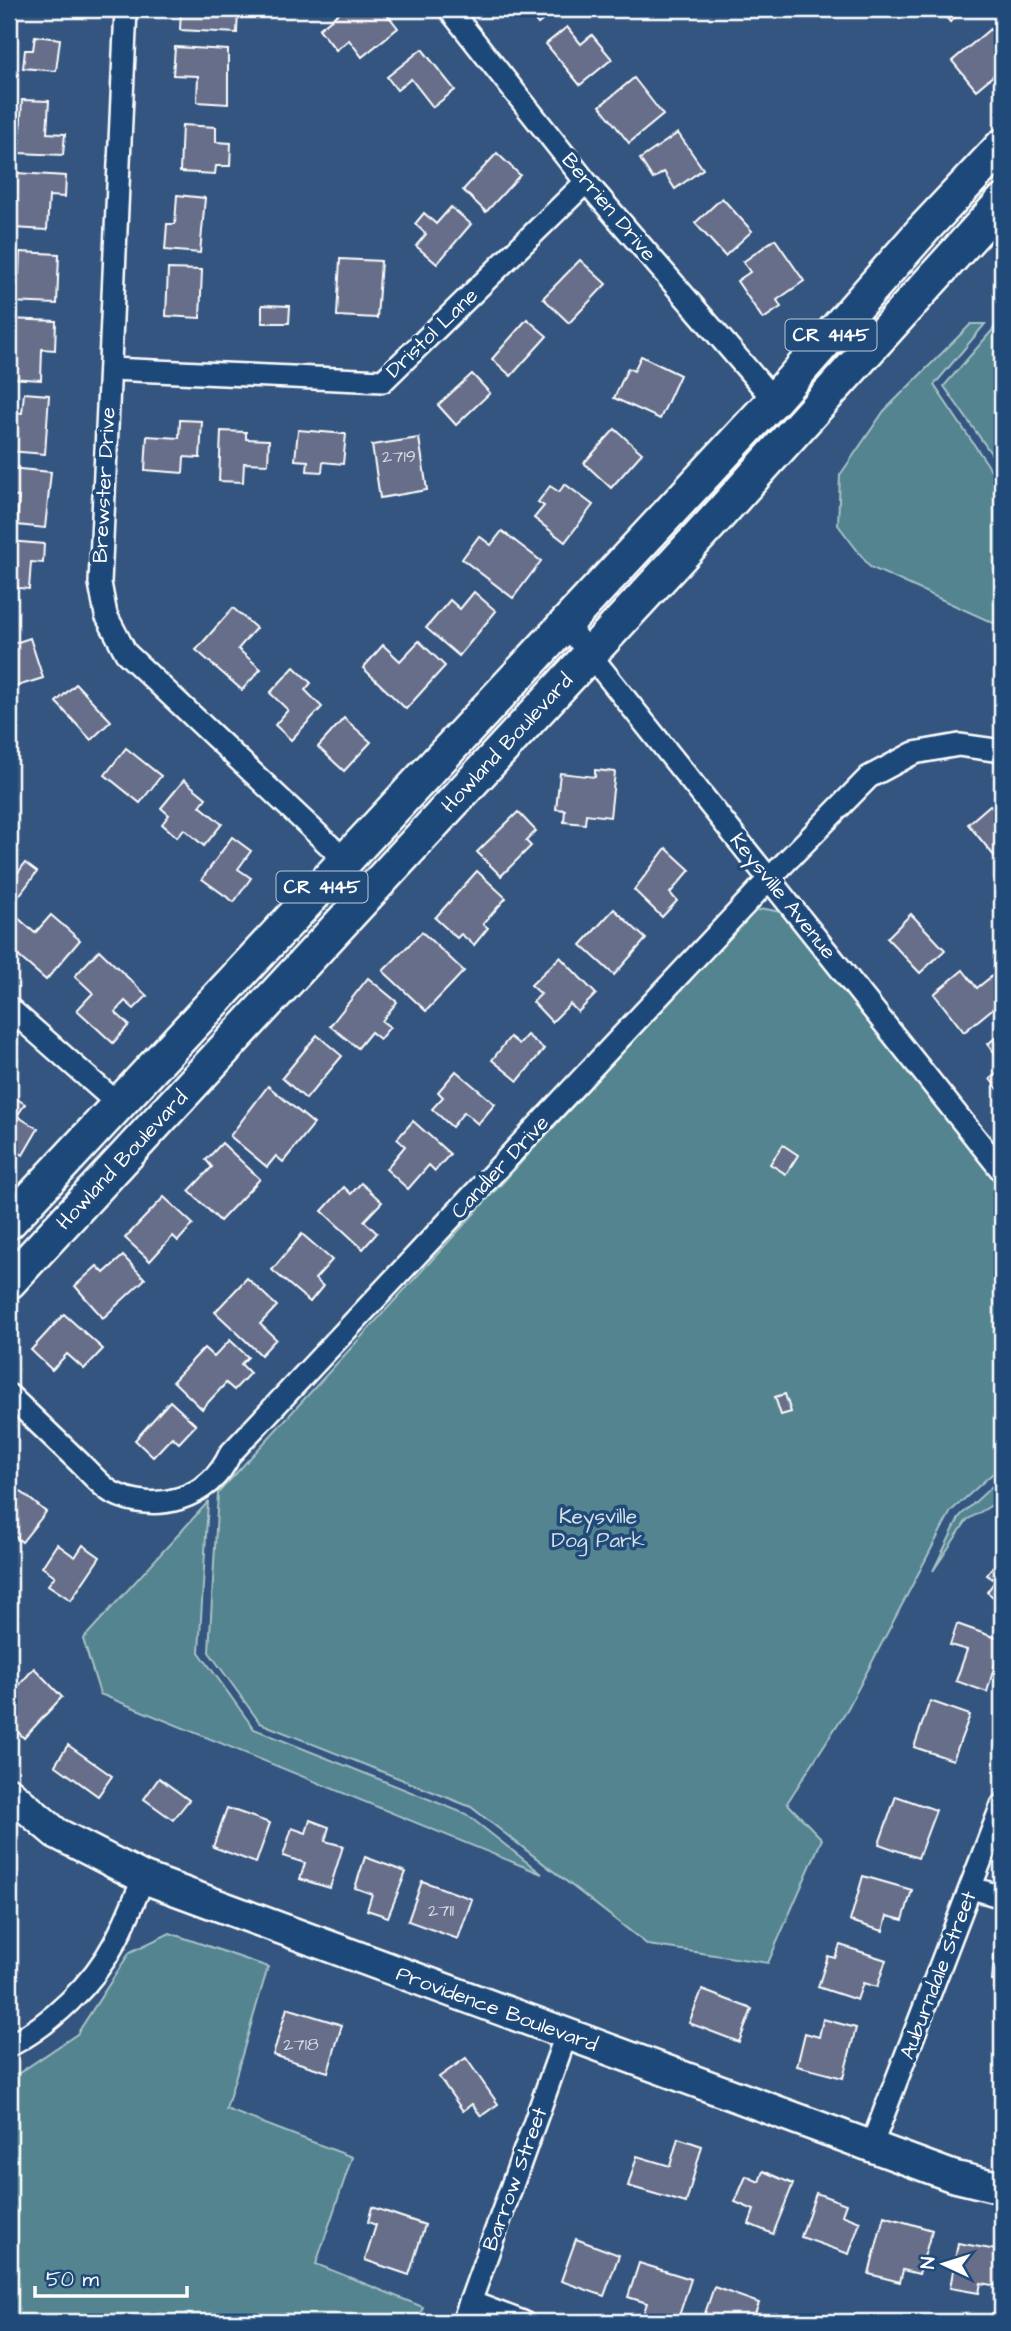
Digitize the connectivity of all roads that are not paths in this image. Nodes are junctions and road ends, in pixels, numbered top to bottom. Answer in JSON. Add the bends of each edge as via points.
{"nodes":[{"id":1,"x":126,"y":9,"type":"edge"},
{"id":2,"x":449,"y":9,"type":"edge"},
{"id":3,"x":1002,"y":146,"type":"edge"},
{"id":4,"x":586,"y":182,"type":"junction"},
{"id":5,"x":1002,"y":202,"type":"edge"},
{"id":6,"x":110,"y":369,"type":"junction"},
{"id":7,"x":774,"y":400,"type":"junction"},
{"id":8,"x":564,"y":622,"type":"junction"},
{"id":9,"x":590,"y":652,"type":"junction"},
{"id":10,"x":1002,"y":751,"type":"edge"},
{"id":11,"x":346,"y":861,"type":"junction"},
{"id":12,"x":769,"y":879,"type":"junction"},
{"id":13,"x":9,"y":1008,"type":"edge"},
{"id":14,"x":118,"y":1104,"type":"junction"},
{"id":15,"x":1002,"y":1171,"type":"edge"},
{"id":16,"x":9,"y":1222,"type":"edge"},
{"id":17,"x":9,"y":1282,"type":"edge"},
{"id":18,"x":9,"y":1395,"type":"edge"},
{"id":19,"x":9,"y":1793,"type":"edge"},
{"id":20,"x":1002,"y":1805,"type":"edge"},
{"id":21,"x":144,"y":1878,"type":"junction"},
{"id":22,"x":972,"y":1888,"type":"junction"},
{"id":23,"x":1002,"y":1897,"type":"edge"},
{"id":24,"x":566,"y":2035,"type":"junction"},
{"id":25,"x":9,"y":2046,"type":"edge"},
{"id":26,"x":872,"y":2144,"type":"junction"},
{"id":27,"x":1002,"y":2188,"type":"edge"},
{"id":28,"x":467,"y":2312,"type":"edge"},
{"id":29,"x":523,"y":2322,"type":"edge"}],
"edges":[{"from":1,"to":6,"type":"street","name":"Brewster Drive"},
{"from":2,"to":4,"type":"street","name":"Berrien Drive"},
{"from":3,"to":7,"type":"main road","name":"Howland Boulevard","number":"CR 4145"},
{"from":4,"to":6,"type":"street","name":"Dristol Lane","via":[[383,381]]},
{"from":4,"to":7,"type":"street","name":"Berrien Drive"},
{"from":5,"to":9,"type":"main road","name":"Howland Boulevard","number":"CR 4145"},
{"from":6,"to":11,"type":"street","name":"Brewster Drive","via":[[100,583],[106,615],[126,653]]},
{"from":7,"to":8,"type":"main road","name":"Howland Boulevard","number":"CR 4145"},
{"from":8,"to":9,"type":"street","name":"Keysville Avenue"},
{"from":8,"to":11,"type":"main road","name":"Howland Boulevard","number":"CR 4145"},
{"from":9,"to":12,"type":"street","name":"Keysville Avenue"},
{"from":9,"to":17,"type":"main road","name":"Howland Boulevard","number":"CR 4145"},
{"from":10,"to":12,"type":"street","name":"Candler Drive","via":[[959,745],[914,754],[869,777]]},
{"from":11,"to":14,"type":"main road","name":"Howland Boulevard","number":"CR 4145"},
{"from":12,"to":15,"type":"street","name":"Keysville Avenue"},
{"from":12,"to":18,"type":"street","name":"Candler Drive","via":[[201,1490],[181,1500],[135,1502],[109,1491]]},
{"from":13,"to":14,"type":"street"},
{"from":14,"to":16,"type":"main road","name":"Howland Boulevard","number":"CR 4145"},
{"from":19,"to":21,"type":"main road","name":"Providence Boulevard","via":[[55,1833]]},
{"from":20,"to":22,"type":"street","name":"Auburndale Street"},
{"from":21,"to":24,"type":"main road","name":"Providence Boulevard"},
{"from":21,"to":25,"type":"street","via":[[114,1944],[75,1996]]},
{"from":22,"to":23,"type":"street"},
{"from":22,"to":26,"type":"street","name":"Auburndale Street"},
{"from":24,"to":26,"type":"main road","name":"Providence Boulevard"},
{"from":24,"to":28,"type":"street","name":"Barrow Street"},
{"from":26,"to":27,"type":"main road","name":"Providence Boulevard","via":[[951,2176]]},
{"from":28,"to":29,"type":"street"}]}
